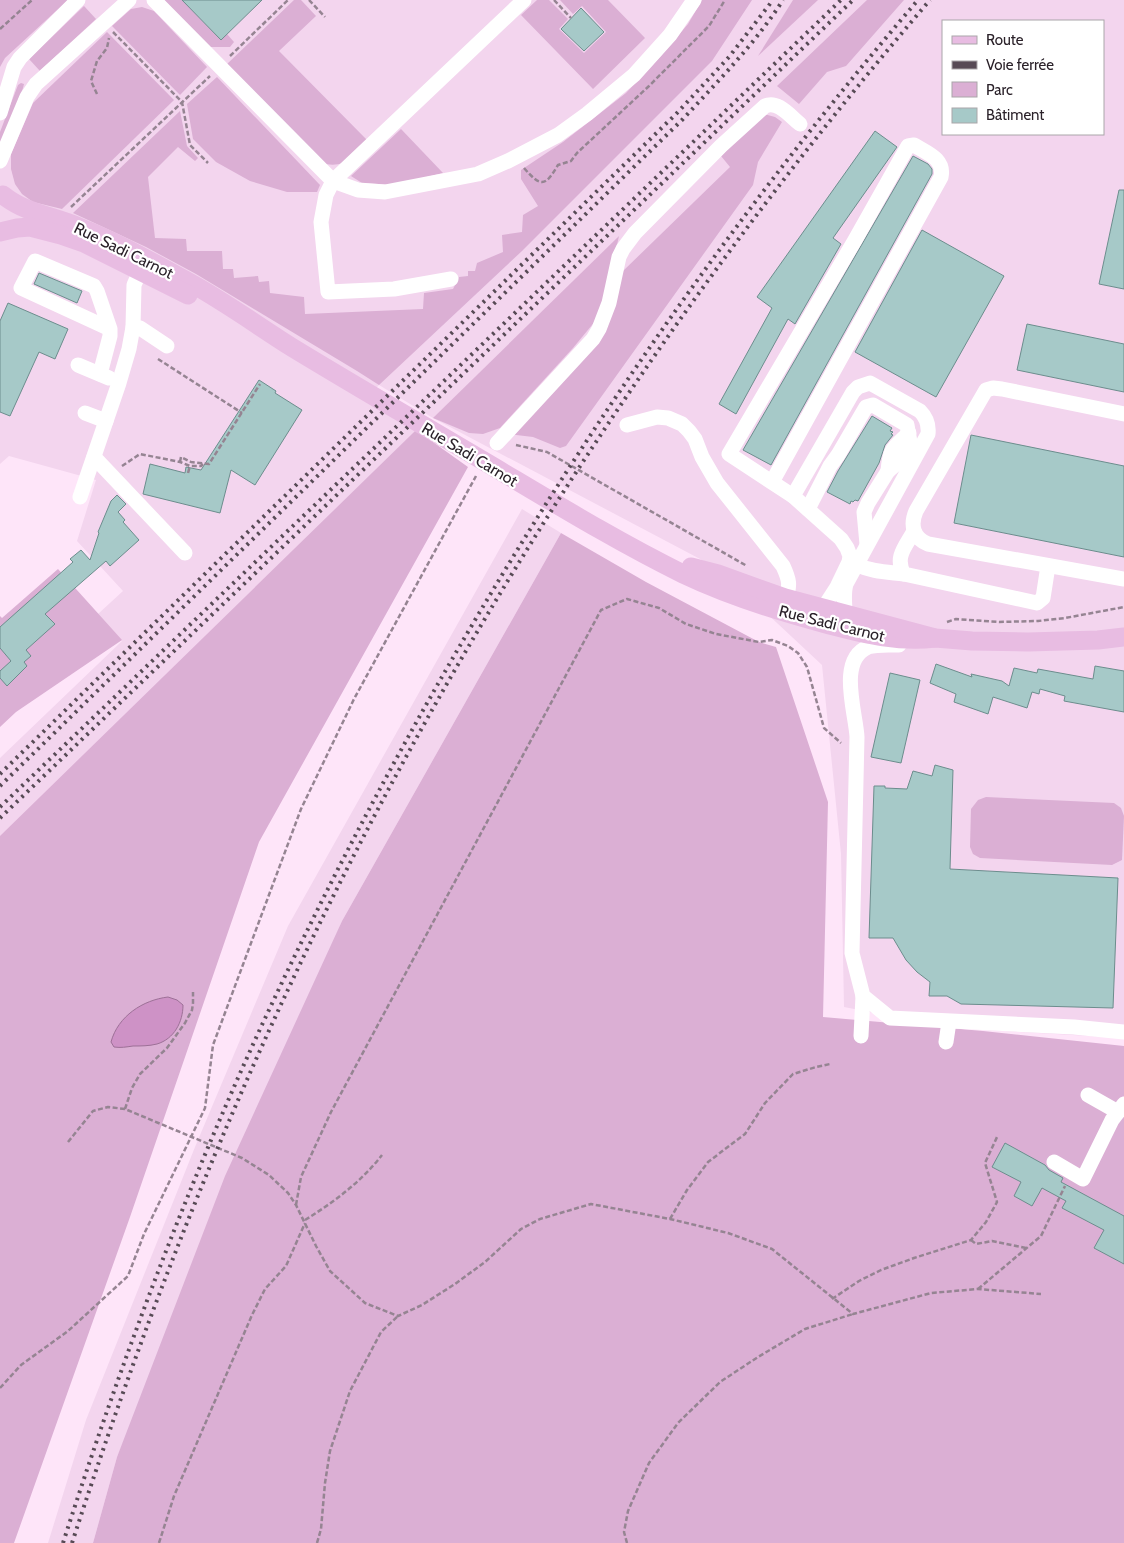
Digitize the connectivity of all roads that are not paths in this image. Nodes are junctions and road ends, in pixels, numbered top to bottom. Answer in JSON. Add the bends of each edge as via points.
{"nodes":[{"id":1,"x":78,"y":0,"type":"edge"},
{"id":2,"x":129,"y":0,"type":"edge"},
{"id":3,"x":154,"y":0,"type":"edge"},
{"id":4,"x":524,"y":0,"type":"edge"},
{"id":5,"x":694,"y":0,"type":"edge"},
{"id":6,"x":14,"y":67,"type":"junction"},
{"id":7,"x":36,"y":84,"type":"junction"},
{"id":8,"x":0,"y":113,"type":"edge"},
{"id":9,"x":800,"y":124,"type":"dead end"},
{"id":10,"x":0,"y":160,"type":"edge"},
{"id":11,"x":333,"y":181,"type":"junction"},
{"id":12,"x":1,"y":190,"type":"edge"},
{"id":13,"x":0,"y":226,"type":"edge"},
{"id":14,"x":0,"y":232,"type":"edge"},
{"id":15,"x":143,"y":265,"type":"junction"},
{"id":16,"x":451,"y":279,"type":"dead end"},
{"id":17,"x":132,"y":327,"type":"junction"},
{"id":18,"x":110,"y":329,"type":"junction"},
{"id":19,"x":167,"y":346,"type":"dead end"},
{"id":20,"x":78,"y":365,"type":"dead end"},
{"id":21,"x":100,"y":374,"type":"junction"},
{"id":22,"x":119,"y":383,"type":"junction"},
{"id":23,"x":85,"y":413,"type":"dead end"},
{"id":24,"x":1124,"y":414,"type":"edge"},
{"id":25,"x":106,"y":421,"type":"junction"},
{"id":26,"x":627,"y":425,"type":"dead end"},
{"id":27,"x":497,"y":442,"type":"road end"},
{"id":28,"x":94,"y":457,"type":"junction"},
{"id":29,"x":772,"y":482,"type":"junction"},
{"id":30,"x":793,"y":496,"type":"junction"},
{"id":31,"x":80,"y":497,"type":"dead end"},
{"id":32,"x":808,"y":509,"type":"junction"},
{"id":33,"x":914,"y":531,"type":"junction"},
{"id":34,"x":841,"y":539,"type":"junction"},
{"id":35,"x":867,"y":544,"type":"junction"},
{"id":36,"x":185,"y":553,"type":"dead end"},
{"id":37,"x":651,"y":557,"type":"junction"},
{"id":38,"x":856,"y":564,"type":"junction"},
{"id":39,"x":1048,"y":566,"type":"junction"},
{"id":40,"x":904,"y":574,"type":"junction"},
{"id":41,"x":1124,"y":579,"type":"edge"},
{"id":42,"x":785,"y":598,"type":"junction"},
{"id":43,"x":822,"y":616,"type":"junction"},
{"id":44,"x":844,"y":622,"type":"junction"},
{"id":45,"x":1124,"y":625,"type":"edge"},
{"id":46,"x":944,"y":633,"type":"junction"},
{"id":47,"x":1124,"y":637,"type":"edge"},
{"id":48,"x":1057,"y":640,"type":"junction"},
{"id":49,"x":863,"y":996,"type":"junction"},
{"id":50,"x":949,"y":1022,"type":"junction"},
{"id":51,"x":1124,"y":1032,"type":"edge"},
{"id":52,"x":861,"y":1036,"type":"dead end"},
{"id":53,"x":946,"y":1042,"type":"dead end"},
{"id":54,"x":1088,"y":1095,"type":"dead end"},
{"id":55,"x":1121,"y":1108,"type":"edge"},
{"id":56,"x":1054,"y":1162,"type":"dead end"}],
"edges":[{"from":1,"to":6,"type":"lane","via":[[27,49]]},
{"from":2,"to":7,"type":"lane"},
{"from":3,"to":11,"type":"lane"},
{"from":4,"to":11,"type":"lane"},
{"from":5,"to":11,"type":"lane","via":[[670,35],[634,75],[558,135],[508,161],[478,174],[386,192],[358,190]]},
{"from":6,"to":7,"type":"lane"},
{"from":6,"to":8,"type":"lane"},
{"from":7,"to":10,"type":"lane","via":[[27,97]]},
{"from":9,"to":27,"type":"lane","via":[[778,106],[765,106],[635,233],[619,257],[600,329]]},
{"from":11,"to":16,"type":"lane","via":[[326,194],[321,222],[328,292],[394,290]]},
{"from":12,"to":13,"type":"main road","via":[[5,210]]},
{"from":12,"to":15,"type":"main road","name":"Rue Sadi Carnot","via":[[20,207],[79,227]]},
{"from":14,"to":15,"type":"main road","name":"Rue Sadi Carnot","via":[[23,227],[43,230]]},
{"from":15,"to":17,"type":"lane","via":[[134,285]]},
{"from":15,"to":37,"type":"main road","name":"Rue Sadi Carnot","via":[[292,347],[540,495]]},
{"from":17,"to":19,"type":"lane","via":[[140,328]]},
{"from":17,"to":22,"type":"lane"},
{"from":18,"to":18,"type":"lane","via":[[22,288],[35,261],[94,286]]},
{"from":18,"to":21,"type":"lane"},
{"from":20,"to":21,"type":"lane"},
{"from":21,"to":22,"type":"lane"},
{"from":22,"to":25,"type":"lane","via":[[118,406]]},
{"from":23,"to":25,"type":"lane"},
{"from":24,"to":33,"type":"lane","via":[[1002,389],[986,390],[916,511]]},
{"from":25,"to":28,"type":"lane"},
{"from":26,"to":42,"type":"lane","via":[[657,417],[675,420],[689,431],[717,483],[783,566],[789,590]]},
{"from":28,"to":31,"type":"lane"},
{"from":28,"to":36,"type":"lane"},
{"from":29,"to":29,"type":"lane","via":[[729,454],[908,146],[914,145],[938,160],[943,171],[941,177]]},
{"from":29,"to":30,"type":"lane"},
{"from":30,"to":32,"type":"lane"},
{"from":30,"to":35,"type":"lane","via":[[858,387],[870,383],[920,410],[928,422],[928,434]]},
{"from":32,"to":34,"type":"lane"},
{"from":32,"to":35,"type":"lane","via":[[866,407],[873,404],[907,425],[908,433],[890,452],[888,472],[864,512]]},
{"from":33,"to":39,"type":"lane","via":[[928,544]]},
{"from":33,"to":40,"type":"lane","via":[[900,558]]},
{"from":34,"to":35,"type":"lane","via":[[858,546]]},
{"from":34,"to":43,"type":"lane","via":[[850,556],[849,562]]},
{"from":35,"to":38,"type":"lane"},
{"from":37,"to":42,"type":"main road","name":"Rue Sadi Carnot","via":[[711,572]]},
{"from":37,"to":43,"type":"main road","name":"Rue Sadi Carnot","via":[[682,573],[768,607]]},
{"from":38,"to":40,"type":"lane","via":[[880,572]]},
{"from":38,"to":44,"type":"lane","via":[[844,590]]},
{"from":39,"to":40,"type":"lane","via":[[1043,598],[1037,603]]},
{"from":39,"to":41,"type":"lane"},
{"from":42,"to":43,"type":"main road","name":"Rue Sadi Carnot"},
{"from":43,"to":44,"type":"main road","name":"Rue Sadi Carnot"},
{"from":44,"to":46,"type":"main road","name":"Rue Sadi Carnot","via":[[873,620]]},
{"from":45,"to":48,"type":"main road","name":"Rue Sadi Carnot"},
{"from":46,"to":48,"type":"main road","name":"Rue Sadi Carnot","via":[[1012,642]]},
{"from":46,"to":49,"type":"lane","via":[[920,645],[866,648],[850,672],[857,754],[852,953]]},
{"from":47,"to":48,"type":"main road","name":"Rue Sadi Carnot"},
{"from":49,"to":50,"type":"lane","via":[[890,1018]]},
{"from":49,"to":52,"type":"lane"},
{"from":50,"to":51,"type":"lane"},
{"from":50,"to":53,"type":"lane"},
{"from":54,"to":55,"type":"lane"},
{"from":55,"to":56,"type":"lane","via":[[1083,1179]]}]}
